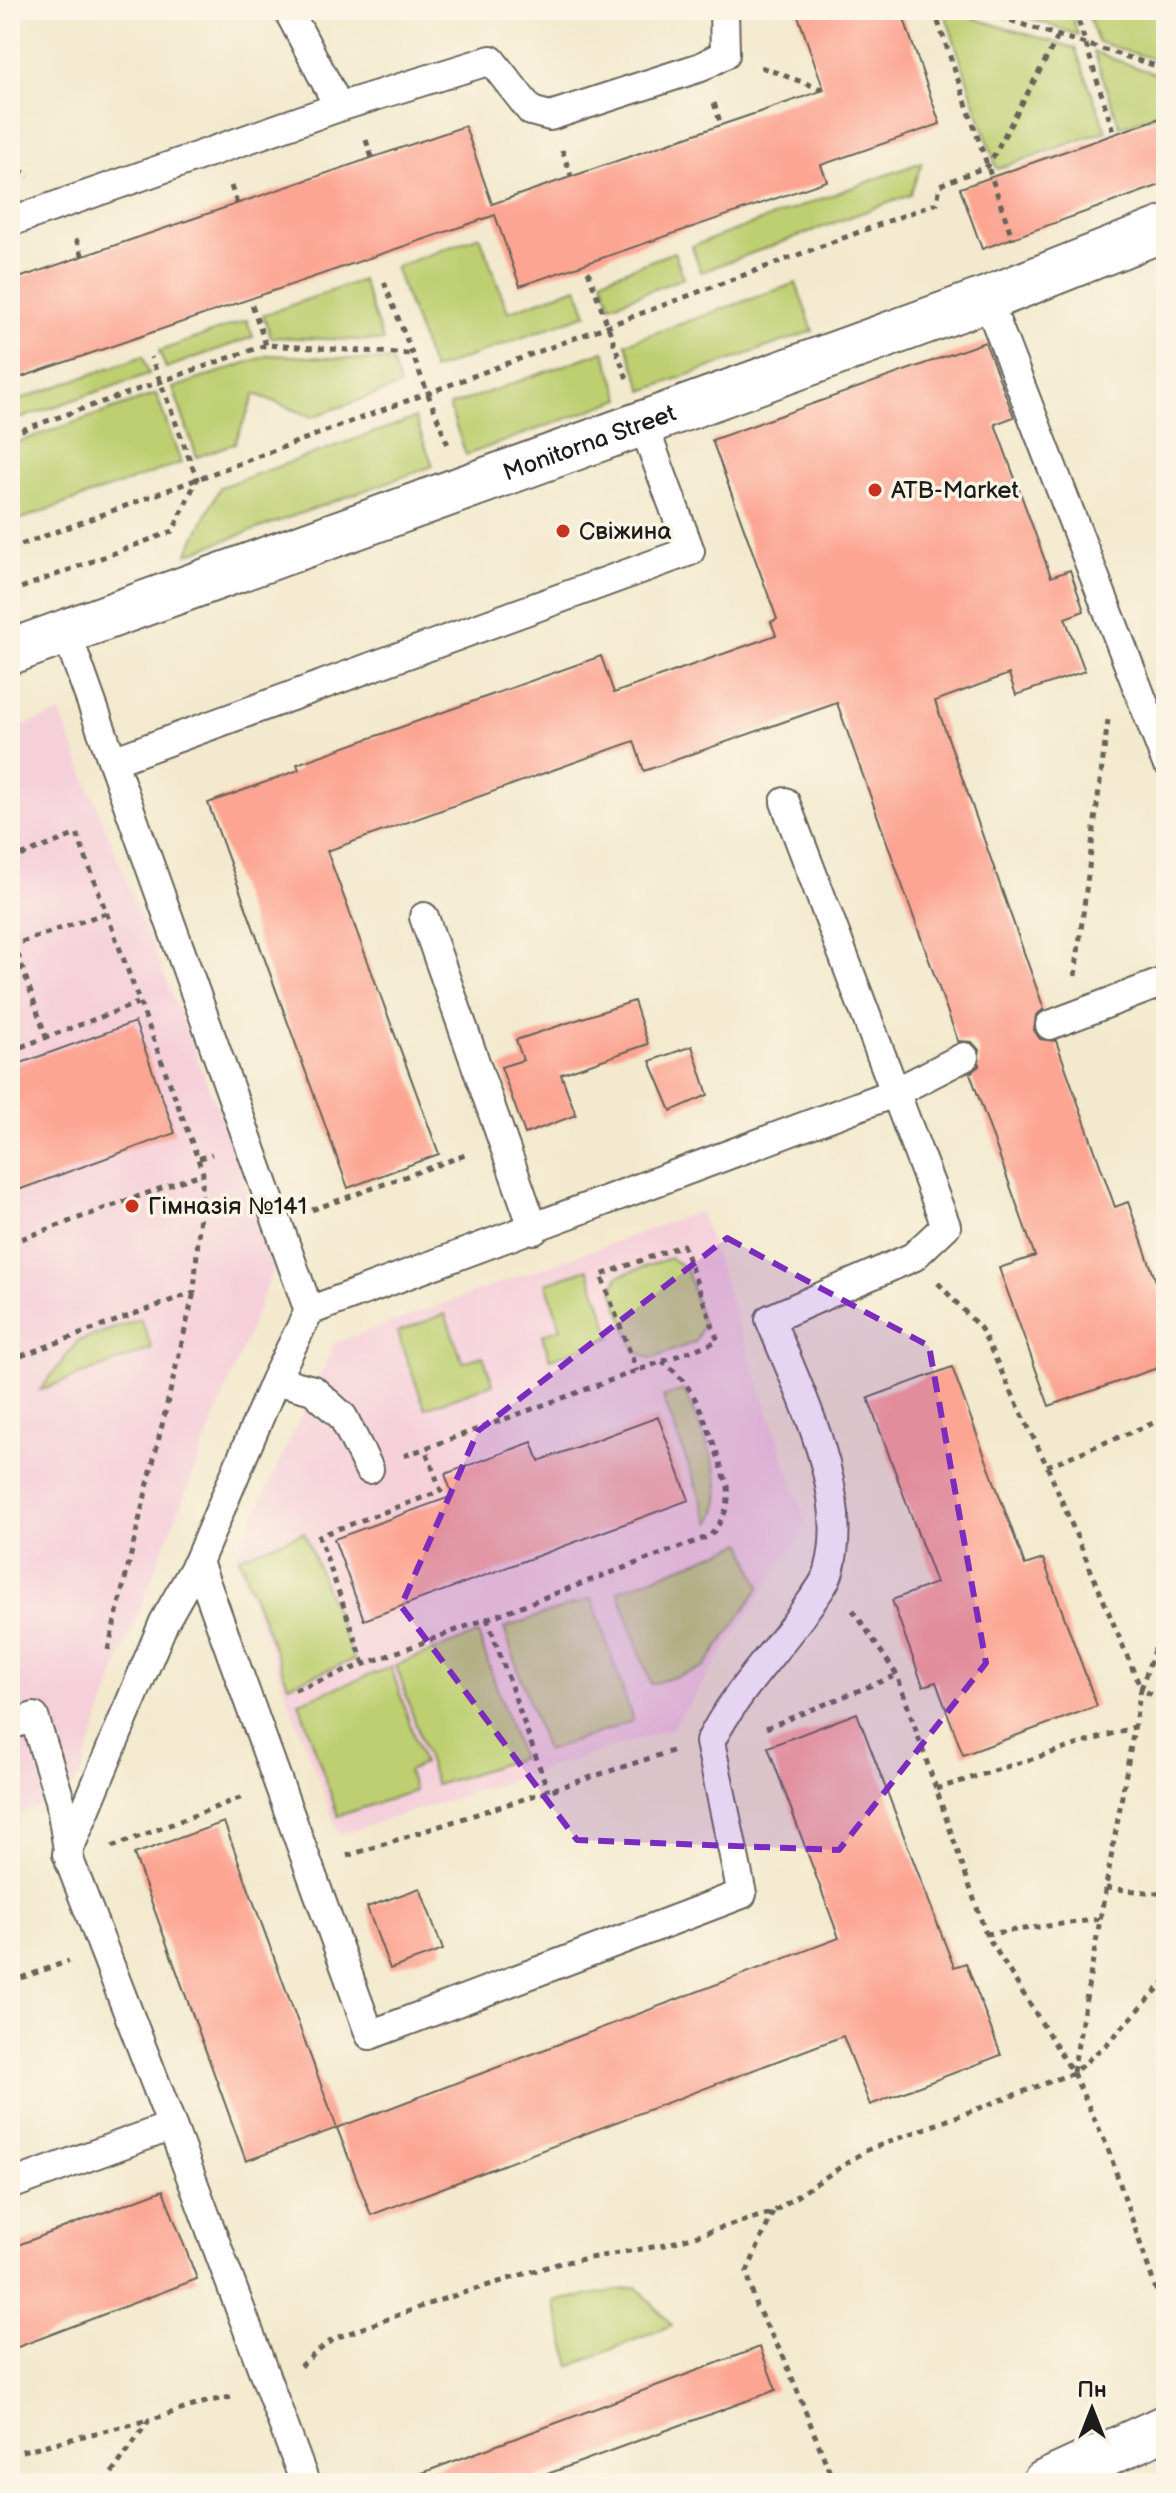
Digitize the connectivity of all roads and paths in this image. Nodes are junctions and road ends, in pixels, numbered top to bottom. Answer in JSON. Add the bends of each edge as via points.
{"nodes":[{"id":1,"x":288,"y":10,"type":"edge"},
{"id":2,"x":724,"y":10,"type":"edge"},
{"id":3,"x":934,"y":10,"type":"edge"},
{"id":4,"x":976,"y":10,"type":"edge"},
{"id":5,"x":1075,"y":10,"type":"edge"},
{"id":6,"x":1059,"y":35,"type":"junction"},
{"id":7,"x":1084,"y":42,"type":"junction"},
{"id":8,"x":725,"y":54,"type":"junction"},
{"id":9,"x":1166,"y":69,"type":"edge"},
{"id":10,"x":824,"y":90,"type":"dead end"},
{"id":11,"x":339,"y":107,"type":"junction"},
{"id":12,"x":1114,"y":134,"type":"dead end"},
{"id":13,"x":988,"y":166,"type":"junction"},
{"id":14,"x":10,"y":222,"type":"edge"},
{"id":15,"x":1166,"y":228,"type":"edge"},
{"id":16,"x":588,"y":271,"type":"dead end"},
{"id":17,"x":384,"y":282,"type":"dead end"},
{"id":18,"x":1029,"y":282,"type":"junction"},
{"id":19,"x":987,"y":299,"type":"junction"},
{"id":20,"x":252,"y":305,"type":"dead end"},
{"id":21,"x":607,"y":325,"type":"junction"},
{"id":22,"x":266,"y":345,"type":"junction"},
{"id":23,"x":412,"y":354,"type":"junction"},
{"id":24,"x":151,"y":357,"type":"dead end"},
{"id":25,"x":160,"y":382,"type":"junction"},
{"id":26,"x":427,"y":393,"type":"junction"},
{"id":27,"x":643,"y":424,"type":"junction"},
{"id":28,"x":10,"y":434,"type":"edge"},
{"id":29,"x":197,"y":479,"type":"junction"},
{"id":30,"x":465,"y":488,"type":"junction"},
{"id":31,"x":10,"y":549,"type":"edge"},
{"id":32,"x":10,"y":592,"type":"edge"},
{"id":33,"x":66,"y":631,"type":"junction"},
{"id":34,"x":10,"y":652,"type":"edge"},
{"id":35,"x":1109,"y":717,"type":"dead end"},
{"id":36,"x":113,"y":761,"type":"junction"},
{"id":37,"x":1166,"y":761,"type":"edge"},
{"id":38,"x":785,"y":802,"type":"dead end"},
{"id":39,"x":10,"y":860,"type":"edge"},
{"id":40,"x":106,"y":913,"type":"junction"},
{"id":41,"x":424,"y":917,"type":"dead end"},
{"id":42,"x":10,"y":931,"type":"edge"},
{"id":43,"x":12,"y":945,"type":"edge"},
{"id":44,"x":1166,"y":981,"type":"edge"},
{"id":45,"x":138,"y":1003,"type":"junction"},
{"id":46,"x":1060,"y":1021,"type":"joint"},
{"id":47,"x":46,"y":1037,"type":"junction"},
{"id":48,"x":10,"y":1051,"type":"edge"},
{"id":49,"x":964,"y":1057,"type":"dead end"},
{"id":50,"x":894,"y":1093,"type":"junction"},
{"id":51,"x":247,"y":1138,"type":"junction"},
{"id":52,"x":505,"y":1140,"type":"junction"},
{"id":53,"x":198,"y":1159,"type":"junction"},
{"id":54,"x":203,"y":1173,"type":"junction"},
{"id":55,"x":277,"y":1221,"type":"junction"},
{"id":56,"x":534,"y":1230,"type":"junction"},
{"id":57,"x":10,"y":1243,"type":"edge"},
{"id":58,"x":913,"y":1257,"type":"junction"},
{"id":59,"x":194,"y":1292,"type":"junction"},
{"id":60,"x":309,"y":1311,"type":"junction"},
{"id":61,"x":10,"y":1360,"type":"edge"},
{"id":62,"x":662,"y":1362,"type":"junction"},
{"id":63,"x":637,"y":1371,"type":"junction"},
{"id":64,"x":275,"y":1380,"type":"junction"},
{"id":65,"x":1166,"y":1418,"type":"edge"},
{"id":66,"x":425,"y":1448,"type":"junction"},
{"id":67,"x":1047,"y":1466,"type":"junction"},
{"id":68,"x":369,"y":1469,"type":"joint"},
{"id":69,"x":198,"y":1562,"type":"junction"},
{"id":70,"x":829,"y":1572,"type":"junction"},
{"id":71,"x":1166,"y":1615,"type":"edge"},
{"id":72,"x":487,"y":1618,"type":"junction"},
{"id":73,"x":364,"y":1664,"type":"junction"},
{"id":74,"x":104,"y":1666,"type":"dead end"},
{"id":75,"x":897,"y":1675,"type":"junction"},
{"id":76,"x":1141,"y":1689,"type":"junction"},
{"id":77,"x":295,"y":1690,"type":"dead end"},
{"id":78,"x":1166,"y":1702,"type":"edge"},
{"id":79,"x":10,"y":1725,"type":"edge"},
{"id":80,"x":1134,"y":1727,"type":"junction"},
{"id":81,"x":710,"y":1742,"type":"junction"},
{"id":82,"x":277,"y":1783,"type":"junction"},
{"id":83,"x":936,"y":1789,"type":"junction"},
{"id":84,"x":548,"y":1791,"type":"junction"},
{"id":85,"x":69,"y":1858,"type":"junction"},
{"id":86,"x":307,"y":1868,"type":"junction"},
{"id":87,"x":1106,"y":1888,"type":"junction"},
{"id":88,"x":1166,"y":1894,"type":"edge"},
{"id":89,"x":1100,"y":1919,"type":"junction"},
{"id":90,"x":986,"y":1934,"type":"junction"},
{"id":91,"x":103,"y":1949,"type":"junction"},
{"id":92,"x":1166,"y":1980,"type":"edge"},
{"id":93,"x":10,"y":1982,"type":"edge"},
{"id":94,"x":1073,"y":2073,"type":"junction"},
{"id":95,"x":172,"y":2126,"type":"junction"},
{"id":96,"x":10,"y":2185,"type":"edge"},
{"id":97,"x":773,"y":2212,"type":"junction"},
{"id":98,"x":1166,"y":2319,"type":"edge"},
{"id":99,"x":269,"y":2392,"type":"junction"},
{"id":100,"x":149,"y":2420,"type":"junction"},
{"id":101,"x":1166,"y":2427,"type":"edge"},
{"id":102,"x":10,"y":2454,"type":"edge"},
{"id":103,"x":105,"y":2483,"type":"edge"},
{"id":104,"x":305,"y":2483,"type":"edge"},
{"id":105,"x":834,"y":2483,"type":"edge"},
{"id":106,"x":1044,"y":2483,"type":"edge"}],
"edges":[{"from":1,"to":11,"type":"lane"},
{"from":2,"to":8,"type":"lane"},
{"from":3,"to":13,"type":"path"},
{"from":4,"to":6,"type":"path"},
{"from":5,"to":7,"type":"path"},
{"from":6,"to":7,"type":"path"},
{"from":6,"to":13,"type":"path"},
{"from":7,"to":9,"type":"path"},
{"from":7,"to":12,"type":"path"},
{"from":8,"to":10,"type":"path"},
{"from":8,"to":11,"type":"lane","via":[[701,67],[550,116],[531,111],[491,60]]},
{"from":11,"to":14,"type":"lane"},
{"from":13,"to":18,"type":"path"},
{"from":13,"to":21,"type":"path","via":[[940,185],[937,203]]},
{"from":15,"to":18,"type":"street","name":"Monitorna Street"},
{"from":16,"to":21,"type":"path"},
{"from":17,"to":23,"type":"path"},
{"from":18,"to":19,"type":"street","name":"Monitorna Street"},
{"from":19,"to":27,"type":"street","name":"Monitorna Street"},
{"from":19,"to":37,"type":"lane"},
{"from":20,"to":22,"type":"path"},
{"from":21,"to":26,"type":"path"},
{"from":21,"to":27,"type":"path"},
{"from":22,"to":23,"type":"path"},
{"from":22,"to":25,"type":"path"},
{"from":23,"to":26,"type":"path"},
{"from":24,"to":25,"type":"path"},
{"from":25,"to":28,"type":"path"},
{"from":25,"to":29,"type":"path"},
{"from":26,"to":29,"type":"path"},
{"from":26,"to":30,"type":"path"},
{"from":27,"to":30,"type":"street","name":"Monitorna Street"},
{"from":27,"to":36,"type":"lane","via":[[690,551]]},
{"from":29,"to":31,"type":"path"},
{"from":29,"to":32,"type":"path","via":[[173,531]]},
{"from":30,"to":33,"type":"street","name":"Monitorna Street"},
{"from":33,"to":34,"type":"street","name":"Monitorna Street"},
{"from":33,"to":36,"type":"lane"},
{"from":35,"to":46,"type":"path"},
{"from":36,"to":51,"type":"lane"},
{"from":38,"to":50,"type":"lane"},
{"from":39,"to":40,"type":"path","via":[[77,834]]},
{"from":40,"to":43,"type":"path"},
{"from":40,"to":45,"type":"path"},
{"from":41,"to":52,"type":"lane"},
{"from":42,"to":43,"type":"path"},
{"from":43,"to":47,"type":"path"},
{"from":44,"to":46,"type":"lane"},
{"from":45,"to":47,"type":"path"},
{"from":45,"to":53,"type":"path"},
{"from":47,"to":48,"type":"path"},
{"from":49,"to":50,"type":"lane"},
{"from":50,"to":56,"type":"lane"},
{"from":50,"to":58,"type":"lane","via":[[946,1226]]},
{"from":51,"to":53,"type":"path"},
{"from":51,"to":55,"type":"lane"},
{"from":52,"to":55,"type":"path"},
{"from":52,"to":56,"type":"lane"},
{"from":53,"to":54,"type":"path"},
{"from":54,"to":57,"type":"path"},
{"from":54,"to":59,"type":"path"},
{"from":55,"to":60,"type":"lane"},
{"from":56,"to":60,"type":"lane"},
{"from":58,"to":67,"type":"path","via":[[981,1329]]},
{"from":58,"to":70,"type":"lane","via":[[770,1319],[836,1508]]},
{"from":59,"to":61,"type":"path"},
{"from":59,"to":74,"type":"path"},
{"from":60,"to":64,"type":"lane"},
{"from":62,"to":63,"type":"path"},
{"from":62,"to":63,"type":"path","via":[[718,1341],[683,1245],[601,1275]]},
{"from":62,"to":72,"type":"path","via":[[690,1386],[728,1486],[730,1500],[722,1521],[710,1536]]},
{"from":63,"to":66,"type":"path"},
{"from":64,"to":68,"type":"lane","via":[[313,1390],[343,1417]]},
{"from":64,"to":69,"type":"lane"},
{"from":65,"to":67,"type":"path"},
{"from":66,"to":68,"type":"path"},
{"from":66,"to":73,"type":"path","via":[[441,1491],[319,1536]]},
{"from":67,"to":76,"type":"path"},
{"from":69,"to":82,"type":"lane"},
{"from":69,"to":85,"type":"lane","via":[[164,1622]]},
{"from":70,"to":75,"type":"path"},
{"from":70,"to":81,"type":"lane"},
{"from":71,"to":76,"type":"path"},
{"from":72,"to":73,"type":"path"},
{"from":72,"to":84,"type":"path"},
{"from":73,"to":77,"type":"path"},
{"from":75,"to":81,"type":"path","via":[[729,1743]]},
{"from":75,"to":83,"type":"path"},
{"from":76,"to":78,"type":"path"},
{"from":76,"to":80,"type":"path"},
{"from":79,"to":85,"type":"lane","via":[[34,1717],[60,1800]]},
{"from":80,"to":83,"type":"path"},
{"from":80,"to":87,"type":"path"},
{"from":81,"to":84,"type":"path"},
{"from":81,"to":86,"type":"lane","via":[[742,1894],[370,2035]]},
{"from":82,"to":85,"type":"path"},
{"from":82,"to":86,"type":"lane"},
{"from":83,"to":90,"type":"path"},
{"from":84,"to":86,"type":"path"},
{"from":85,"to":91,"type":"lane"},
{"from":87,"to":88,"type":"path"},
{"from":87,"to":89,"type":"path"},
{"from":89,"to":90,"type":"path"},
{"from":89,"to":94,"type":"path"},
{"from":90,"to":94,"type":"path"},
{"from":91,"to":93,"type":"path"},
{"from":91,"to":95,"type":"lane"},
{"from":92,"to":94,"type":"path"},
{"from":94,"to":97,"type":"path","via":[[865,2151]]},
{"from":94,"to":98,"type":"path","via":[[1107,2146]]},
{"from":95,"to":96,"type":"lane"},
{"from":95,"to":99,"type":"lane"},
{"from":97,"to":99,"type":"path","via":[[665,2245],[560,2263],[419,2308],[333,2339]]},
{"from":97,"to":105,"type":"path","via":[[747,2272],[756,2306],[785,2360]]},
{"from":99,"to":100,"type":"path","via":[[209,2401]]},
{"from":99,"to":104,"type":"lane"},
{"from":100,"to":102,"type":"path"},
{"from":100,"to":103,"type":"path"},
{"from":101,"to":106,"type":"street"}]}
